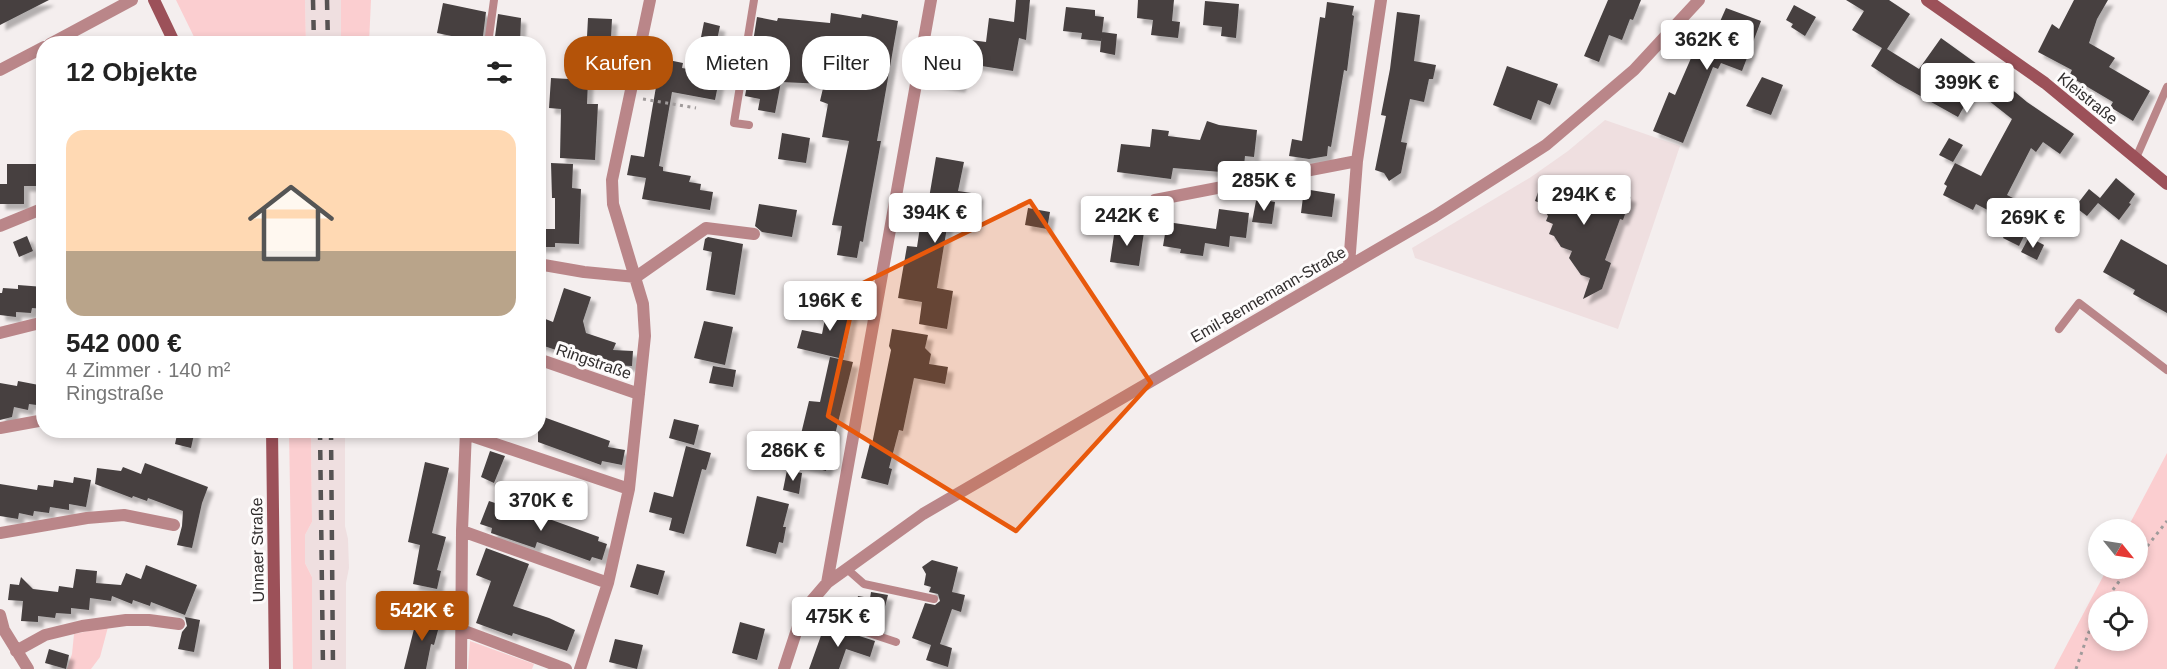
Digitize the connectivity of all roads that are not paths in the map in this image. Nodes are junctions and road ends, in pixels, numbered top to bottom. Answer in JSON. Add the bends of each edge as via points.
{"nodes":[{"id":1,"x":132,"y":0,"type":"edge"},
{"id":2,"x":154,"y":0,"type":"edge"},
{"id":3,"x":494,"y":0,"type":"edge"},
{"id":4,"x":650,"y":0,"type":"edge"},
{"id":5,"x":754,"y":0,"type":"edge"},
{"id":6,"x":931,"y":0,"type":"edge"},
{"id":7,"x":1381,"y":0,"type":"edge"},
{"id":8,"x":1699,"y":0,"type":"edge"},
{"id":9,"x":1927,"y":0,"type":"edge"},
{"id":10,"x":65,"y":36,"type":"edge"},
{"id":11,"x":171,"y":36,"type":"edge"},
{"id":12,"x":489,"y":36,"type":"edge"},
{"id":13,"x":36,"y":51,"type":"edge"},
{"id":14,"x":0,"y":70,"type":"edge"},
{"id":15,"x":2167,"y":87,"type":"edge"},
{"id":16,"x":749,"y":125,"type":"dead end"},
{"id":17,"x":2136,"y":158,"type":"junction"},
{"id":18,"x":1357,"y":161,"type":"junction"},
{"id":19,"x":2167,"y":184,"type":"edge"},
{"id":20,"x":1155,"y":200,"type":"dead end"},
{"id":21,"x":36,"y":211,"type":"edge"},
{"id":22,"x":0,"y":226,"type":"edge"},
{"id":23,"x":754,"y":234,"type":"dead end"},
{"id":24,"x":546,"y":265,"type":"edge"},
{"id":25,"x":1349,"y":265,"type":"junction"},
{"id":26,"x":636,"y":277,"type":"junction"},
{"id":27,"x":36,"y":324,"type":"edge"},
{"id":28,"x":2059,"y":329,"type":"dead end"},
{"id":29,"x":0,"y":333,"type":"edge"},
{"id":30,"x":546,"y":362,"type":"edge"},
{"id":31,"x":2167,"y":370,"type":"edge"},
{"id":32,"x":639,"y":394,"type":"junction"},
{"id":33,"x":36,"y":421,"type":"edge"},
{"id":34,"x":0,"y":428,"type":"edge"},
{"id":35,"x":272,"y":438,"type":"edge"},
{"id":36,"x":466,"y":438,"type":"edge"},
{"id":37,"x":483,"y":438,"type":"edge"},
{"id":38,"x":629,"y":489,"type":"junction"},
{"id":39,"x":174,"y":525,"type":"dead end"},
{"id":40,"x":462,"y":531,"type":"junction"},
{"id":41,"x":0,"y":533,"type":"edge"},
{"id":42,"x":847,"y":569,"type":"junction"},
{"id":43,"x":608,"y":583,"type":"junction"},
{"id":44,"x":827,"y":583,"type":"junction"},
{"id":45,"x":934,"y":599,"type":"dead end"},
{"id":46,"x":803,"y":611,"type":"junction"},
{"id":47,"x":0,"y":615,"type":"edge"},
{"id":48,"x":179,"y":624,"type":"dead end"},
{"id":49,"x":462,"y":630,"type":"junction"},
{"id":50,"x":896,"y":642,"type":"dead end"},
{"id":51,"x":16,"y":651,"type":"junction"},
{"id":52,"x":28,"y":669,"type":"edge"},
{"id":53,"x":275,"y":669,"type":"edge"},
{"id":54,"x":461,"y":669,"type":"edge"},
{"id":55,"x":566,"y":669,"type":"edge"},
{"id":56,"x":580,"y":669,"type":"edge"},
{"id":57,"x":784,"y":669,"type":"edge"}],
"edges":[{"from":1,"to":10,"type":"street"},
{"from":2,"to":11,"type":"main road"},
{"from":3,"to":12,"type":"lane"},
{"from":4,"to":26,"type":"street","name":"Ringstraße","via":[[612,180],[613,204]]},
{"from":5,"to":16,"type":"lane","via":[[734,123]]},
{"from":6,"to":44,"type":"street"},
{"from":7,"to":18,"type":"street"},
{"from":8,"to":25,"type":"street","name":"Emil-Bennemann-Straße","via":[[1634,70],[1546,144],[1435,216]]},
{"from":9,"to":17,"type":"main road","name":"Kleistraße","via":[[2038,78]]},
{"from":13,"to":14,"type":"street"},
{"from":15,"to":17,"type":"lane"},
{"from":17,"to":19,"type":"main road","name":"Kleistraße"},
{"from":18,"to":20,"type":"street"},
{"from":18,"to":25,"type":"street"},
{"from":21,"to":22,"type":"street"},
{"from":23,"to":26,"type":"street","via":[[706,228]]},
{"from":24,"to":26,"type":"street"},
{"from":25,"to":42,"type":"street","name":"Emil-Bennemann-Straße","via":[[924,514]]},
{"from":26,"to":32,"type":"street","name":"Ringstraße","via":[[645,336]]},
{"from":27,"to":29,"type":"street"},
{"from":28,"to":31,"type":"lane","via":[[2079,303]]},
{"from":30,"to":32,"type":"street","name":"Ringstraße"},
{"from":32,"to":38,"type":"street","name":"Ringstraße"},
{"from":33,"to":34,"type":"street"},
{"from":35,"to":53,"type":"main road","name":"Unnaer Straße"},
{"from":36,"to":40,"type":"street"},
{"from":37,"to":38,"type":"street"},
{"from":38,"to":43,"type":"street","name":"Ringstraße"},
{"from":39,"to":41,"type":"street","via":[[124,515]]},
{"from":40,"to":43,"type":"street"},
{"from":40,"to":49,"type":"street"},
{"from":42,"to":44,"type":"street","name":"Emil-Bennemann-Straße"},
{"from":42,"to":45,"type":"lane","via":[[864,584]]},
{"from":43,"to":56,"type":"street","name":"Ringstraße"},
{"from":44,"to":46,"type":"street","name":"Emil-Bennemann-Straße"},
{"from":46,"to":50,"type":"lane"},
{"from":46,"to":57,"type":"street"},
{"from":47,"to":51,"type":"street"},
{"from":48,"to":51,"type":"street","via":[[126,620],[82,626],[45,635]]},
{"from":49,"to":54,"type":"street"},
{"from":49,"to":55,"type":"street"},
{"from":51,"to":52,"type":"street"}]}
